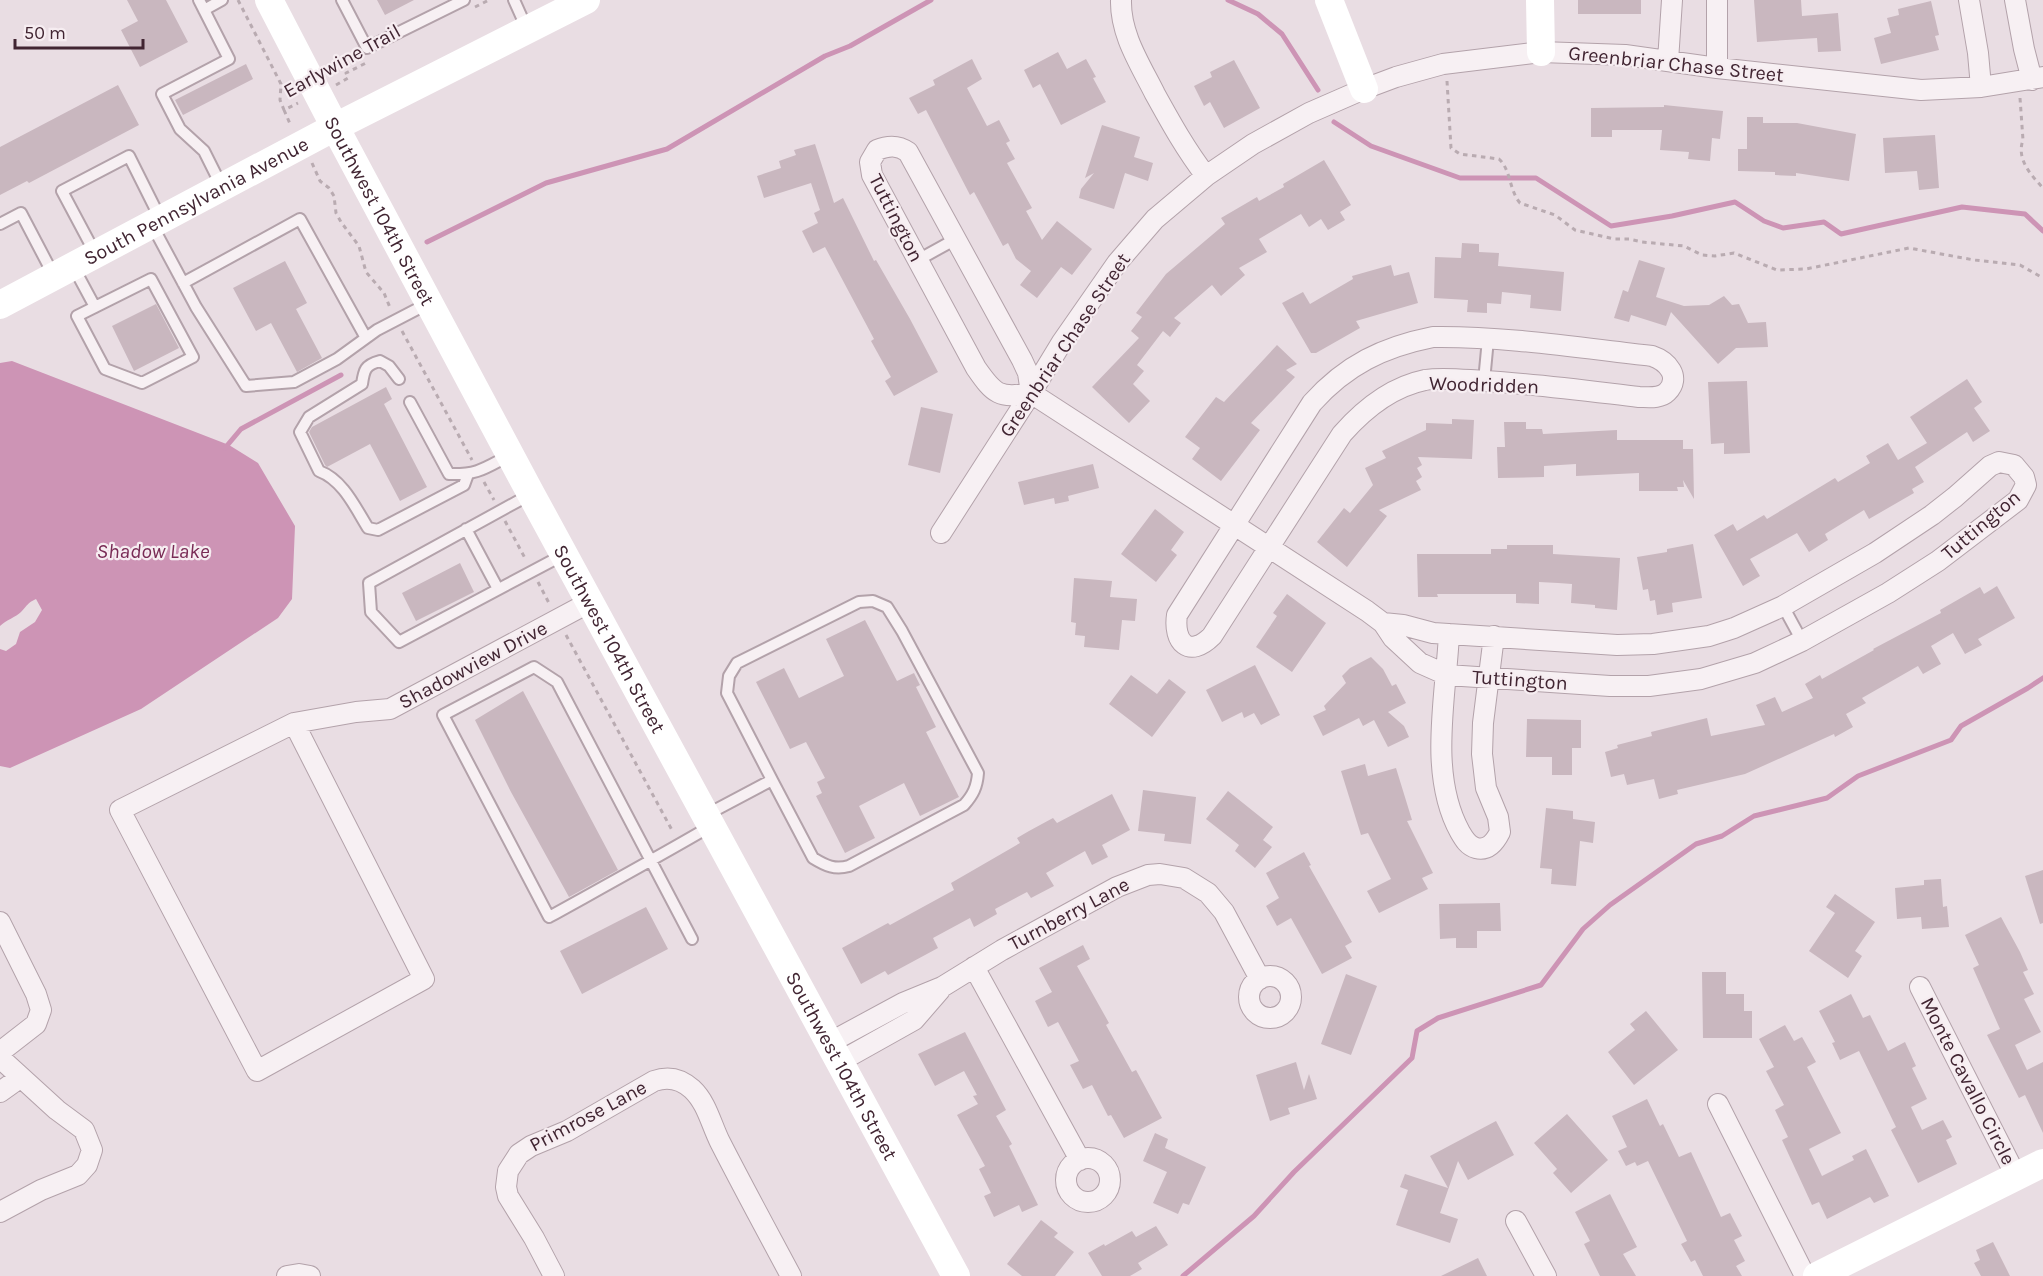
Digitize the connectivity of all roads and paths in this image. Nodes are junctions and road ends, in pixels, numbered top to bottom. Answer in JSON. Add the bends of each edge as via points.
{"nodes":[{"id":1,"x":222,"y":0,"type":"edge"},
{"id":2,"x":238,"y":0,"type":"edge"},
{"id":3,"x":269,"y":0,"type":"edge"},
{"id":4,"x":342,"y":0,"type":"edge"},
{"id":5,"x":489,"y":0,"type":"edge"},
{"id":6,"x":514,"y":0,"type":"edge"},
{"id":7,"x":586,"y":0,"type":"edge"},
{"id":8,"x":1329,"y":0,"type":"edge"},
{"id":9,"x":1540,"y":0,"type":"edge"},
{"id":10,"x":1672,"y":0,"type":"edge"},
{"id":11,"x":1718,"y":0,"type":"edge"},
{"id":12,"x":1969,"y":0,"type":"edge"},
{"id":13,"x":2015,"y":0,"type":"edge"},
{"id":14,"x":461,"y":1,"type":"edge"},
{"id":15,"x":1121,"y":4,"type":"edge"},
{"id":16,"x":202,"y":5,"type":"edge"},
{"id":17,"x":469,"y":10,"type":"dead end"},
{"id":18,"x":527,"y":29,"type":"junction"},
{"id":19,"x":1541,"y":52,"type":"junction"},
{"id":20,"x":376,"y":57,"type":"dead end"},
{"id":21,"x":1668,"y":61,"type":"junction"},
{"id":22,"x":1443,"y":64,"type":"junction"},
{"id":23,"x":1716,"y":68,"type":"junction"},
{"id":24,"x":2031,"y":80,"type":"edge"},
{"id":25,"x":1982,"y":87,"type":"junction"},
{"id":26,"x":1364,"y":89,"type":"junction"},
{"id":27,"x":317,"y":94,"type":"junction"},
{"id":28,"x":284,"y":110,"type":"junction"},
{"id":29,"x":334,"y":128,"type":"junction"},
{"id":30,"x":302,"y":145,"type":"junction"},
{"id":31,"x":1206,"y":176,"type":"junction"},
{"id":32,"x":222,"y":187,"type":"junction"},
{"id":33,"x":2043,"y":188,"type":"edge"},
{"id":34,"x":156,"y":222,"type":"junction"},
{"id":35,"x":0,"y":224,"type":"edge"},
{"id":36,"x":956,"y":239,"type":"junction"},
{"id":37,"x":918,"y":260,"type":"junction"},
{"id":38,"x":75,"y":265,"type":"junction"},
{"id":39,"x":2043,"y":278,"type":"edge"},
{"id":40,"x":183,"y":283,"type":"junction"},
{"id":41,"x":429,"y":303,"type":"junction"},
{"id":42,"x":0,"y":305,"type":"edge"},
{"id":43,"x":95,"y":307,"type":"junction"},
{"id":44,"x":396,"y":320,"type":"junction"},
{"id":45,"x":366,"y":338,"type":"junction"},
{"id":46,"x":1488,"y":339,"type":"junction"},
{"id":47,"x":399,"y":379,"type":"dead end"},
{"id":48,"x":1484,"y":381,"type":"junction"},
{"id":49,"x":1031,"y":393,"type":"junction"},
{"id":50,"x":410,"y":402,"type":"dead end"},
{"id":51,"x":510,"y":454,"type":"junction"},
{"id":52,"x":473,"y":473,"type":"junction"},
{"id":53,"x":531,"y":494,"type":"junction"},
{"id":54,"x":499,"y":510,"type":"junction"},
{"id":55,"x":1234,"y":524,"type":"junction"},
{"id":56,"x":466,"y":529,"type":"junction"},
{"id":57,"x":941,"y":533,"type":"dead end"},
{"id":58,"x":1270,"y":547,"type":"junction"},
{"id":59,"x":564,"y":555,"type":"junction"},
{"id":60,"x":532,"y":572,"type":"junction"},
{"id":61,"x":498,"y":589,"type":"junction"},
{"id":62,"x":590,"y":602,"type":"junction"},
{"id":63,"x":1783,"y":606,"type":"junction"},
{"id":64,"x":1383,"y":623,"type":"junction"},
{"id":65,"x":564,"y":632,"type":"dead end"},
{"id":66,"x":1449,"y":634,"type":"junction"},
{"id":67,"x":1494,"y":636,"type":"junction"},
{"id":68,"x":1802,"y":641,"type":"junction"},
{"id":69,"x":1447,"y":675,"type":"junction"},
{"id":70,"x":1489,"y":677,"type":"junction"},
{"id":71,"x":294,"y":723,"type":"junction"},
{"id":72,"x":772,"y":780,"type":"junction"},
{"id":73,"x":709,"y":821,"type":"junction"},
{"id":74,"x":680,"y":844,"type":"junction"},
{"id":75,"x":650,"y":861,"type":"junction"},
{"id":76,"x":0,"y":922,"type":"edge"},
{"id":77,"x":692,"y":939,"type":"dead end"},
{"id":78,"x":974,"y":967,"type":"junction"},
{"id":79,"x":1260,"y":979,"type":"dead end"},
{"id":80,"x":1920,"y":987,"type":"dead end"},
{"id":81,"x":0,"y":1052,"type":"edge"},
{"id":82,"x":834,"y":1053,"type":"junction"},
{"id":83,"x":0,"y":1058,"type":"edge"},
{"id":84,"x":21,"y":1077,"type":"junction"},
{"id":85,"x":0,"y":1092,"type":"edge"},
{"id":86,"x":1718,"y":1104,"type":"dead end"},
{"id":87,"x":1080,"y":1160,"type":"dead end"},
{"id":88,"x":2043,"y":1163,"type":"edge"},
{"id":89,"x":2016,"y":1176,"type":"junction"},
{"id":90,"x":0,"y":1212,"type":"edge"},
{"id":91,"x":1516,"y":1221,"type":"dead end"},
{"id":92,"x":287,"y":1276,"type":"edge"},
{"id":93,"x":309,"y":1276,"type":"edge"},
{"id":94,"x":554,"y":1276,"type":"edge"},
{"id":95,"x":791,"y":1276,"type":"edge"},
{"id":96,"x":956,"y":1276,"type":"edge"},
{"id":97,"x":1546,"y":1276,"type":"edge"},
{"id":98,"x":1805,"y":1276,"type":"edge"},
{"id":99,"x":1817,"y":1276,"type":"edge"}],
"edges":[{"from":1,"to":16,"type":"lane"},
{"from":2,"to":28,"type":"path","name":"Earlywine Trail","via":[[280,84]]},
{"from":3,"to":27,"type":"main road","name":"Southwest 104th Street"},
{"from":4,"to":14,"type":"lane","via":[[367,48]]},
{"from":5,"to":17,"type":"path"},
{"from":6,"to":18,"type":"lane"},
{"from":7,"to":18,"type":"main road","name":"South Pennsylvania Avenue"},
{"from":8,"to":26,"type":"main road"},
{"from":9,"to":19,"type":"main road"},
{"from":10,"to":21,"type":"street"},
{"from":11,"to":23,"type":"street"},
{"from":12,"to":25,"type":"street"},
{"from":13,"to":24,"type":"street"},
{"from":15,"to":31,"type":"street","via":[[1123,24],[1138,60],[1181,142]]},
{"from":16,"to":32,"type":"lane","via":[[229,58],[162,94],[180,129],[204,151]]},
{"from":18,"to":29,"type":"main road","name":"South Pennsylvania Avenue"},
{"from":19,"to":21,"type":"street","name":"Greenbriar Chase Street"},
{"from":19,"to":22,"type":"street","name":"Greenbriar Chase Street"},
{"from":20,"to":27,"type":"path","name":"Earlywine Trail"},
{"from":21,"to":23,"type":"street","name":"Greenbriar Chase Street"},
{"from":22,"to":26,"type":"street","name":"Greenbriar Chase Street"},
{"from":22,"to":39,"type":"path","via":[[1451,148],[1460,154],[1499,159],[1520,203],[1555,215],[1575,230],[1614,239],[1684,246],[1702,255],[1734,253],[1777,270],[1806,269],[1909,248],[2020,265]]},
{"from":23,"to":25,"type":"street","name":"Greenbriar Chase Street","via":[[1921,90]]},
{"from":24,"to":25,"type":"street","name":"Greenbriar Chase Street"},
{"from":24,"to":33,"type":"path","via":[[2023,159],[2028,172]]},
{"from":26,"to":31,"type":"street","name":"Greenbriar Chase Street","via":[[1276,129]]},
{"from":27,"to":28,"type":"path","name":"Earlywine Trail"},
{"from":27,"to":29,"type":"main road","name":"Southwest 104th Street"},
{"from":28,"to":30,"type":"path"},
{"from":29,"to":30,"type":"main road","name":"South Pennsylvania Avenue"},
{"from":29,"to":41,"type":"main road","name":"Southwest 104th Street"},
{"from":30,"to":32,"type":"main road","name":"South Pennsylvania Avenue"},
{"from":30,"to":44,"type":"path","via":[[320,182],[334,196],[340,222],[359,246],[366,272],[384,293]]},
{"from":31,"to":49,"type":"street","name":"Greenbriar Chase Street","via":[[1155,219],[1117,263]]},
{"from":32,"to":34,"type":"main road","name":"South Pennsylvania Avenue"},
{"from":34,"to":38,"type":"main road","name":"South Pennsylvania Avenue"},
{"from":34,"to":38,"type":"lane","via":[[129,156],[62,191]]},
{"from":34,"to":40,"type":"lane"},
{"from":35,"to":38,"type":"lane","via":[[21,213]]},
{"from":36,"to":37,"type":"lane"},
{"from":36,"to":37,"type":"street","name":"Tuttington","via":[[908,152],[893,146],[877,150],[870,162],[872,175]]},
{"from":36,"to":49,"type":"street","name":"Tuttington","via":[[1022,360]]},
{"from":37,"to":49,"type":"street","name":"Tuttington","via":[[985,380],[998,393],[1012,397]]},
{"from":38,"to":42,"type":"main road","name":"South Pennsylvania Avenue"},
{"from":38,"to":43,"type":"lane"},
{"from":40,"to":45,"type":"lane","via":[[246,386],[294,382]]},
{"from":40,"to":45,"type":"lane","via":[[300,219]]},
{"from":41,"to":44,"type":"lane"},
{"from":41,"to":51,"type":"main road","name":"Southwest 104th Street"},
{"from":43,"to":43,"type":"lane","via":[[78,316],[105,369],[142,383],[193,357],[151,279]]},
{"from":44,"to":45,"type":"lane"},
{"from":44,"to":52,"type":"path"},
{"from":46,"to":48,"type":"lane"},
{"from":46,"to":48,"type":"street","name":"Woodridden","via":[[1652,356],[1668,364],[1672,376],[1668,392],[1653,397]]},
{"from":46,"to":55,"type":"street","name":"Woodridden","via":[[1433,337],[1404,344],[1375,354],[1332,382],[1304,415]]},
{"from":47,"to":52,"type":"lane","via":[[389,366],[371,364],[364,371],[362,384],[309,417],[300,432],[319,471],[347,494],[368,528],[378,530],[464,485]]},
{"from":48,"to":58,"type":"street","name":"Woodridden","via":[[1425,380],[1366,408],[1342,434]]},
{"from":49,"to":55,"type":"street","name":"Tuttington"},
{"from":49,"to":57,"type":"street","name":"Greenbriar Chase Street"},
{"from":50,"to":52,"type":"lane","via":[[449,474]]},
{"from":51,"to":52,"type":"lane"},
{"from":51,"to":53,"type":"main road","name":"Southwest 104th Street"},
{"from":52,"to":54,"type":"path"},
{"from":53,"to":54,"type":"lane"},
{"from":53,"to":59,"type":"main road","name":"Southwest 104th Street"},
{"from":54,"to":56,"type":"lane"},
{"from":54,"to":60,"type":"path"},
{"from":55,"to":58,"type":"street","name":"Tuttington"},
{"from":55,"to":58,"type":"street","name":"Woodridden","via":[[1176,615],[1176,632],[1186,646],[1199,647],[1212,636]]},
{"from":56,"to":61,"type":"lane"},
{"from":56,"to":61,"type":"lane","via":[[369,583],[371,612],[399,642]]},
{"from":58,"to":64,"type":"street","name":"Tuttington"},
{"from":59,"to":60,"type":"lane"},
{"from":59,"to":62,"type":"main road","name":"Southwest 104th Street"},
{"from":60,"to":61,"type":"lane"},
{"from":62,"to":71,"type":"street","name":"Shadowview Drive","via":[[390,709]]},
{"from":62,"to":73,"type":"main road","name":"Southwest 104th Street"},
{"from":63,"to":67,"type":"street","name":"Tuttington","via":[[1734,628],[1685,641],[1617,645]]},
{"from":63,"to":68,"type":"lane"},
{"from":63,"to":68,"type":"street","name":"Tuttington","via":[[1922,521],[1990,466],[1998,462],[2014,465],[2024,477],[2026,485],[2018,500],[1938,561]]},
{"from":64,"to":66,"type":"street","name":"Tuttington"},
{"from":64,"to":69,"type":"street","name":"Tuttington","via":[[1420,663]]},
{"from":65,"to":74,"type":"path"},
{"from":66,"to":67,"type":"street","name":"Tuttington"},
{"from":66,"to":69,"type":"street"},
{"from":67,"to":70,"type":"street"},
{"from":68,"to":70,"type":"street","name":"Tuttington","via":[[1728,672],[1674,683],[1610,686]]},
{"from":69,"to":70,"type":"street","name":"Tuttington"},
{"from":69,"to":70,"type":"street","via":[[1443,781],[1457,826],[1470,846],[1478,849],[1492,845],[1500,832],[1486,788],[1482,754]]},
{"from":71,"to":71,"type":"street","name":"Shadowview Drive","via":[[120,810],[257,1071],[424,979]]},
{"from":72,"to":72,"type":"lane","via":[[813,858],[838,869],[964,805],[972,796],[978,773],[887,607],[873,601],[859,602],[737,663],[729,676],[727,693]]},
{"from":72,"to":73,"type":"lane"},
{"from":73,"to":74,"type":"lane"},
{"from":73,"to":82,"type":"main road","name":"Southwest 104th Street"},
{"from":74,"to":75,"type":"lane"},
{"from":75,"to":75,"type":"lane","via":[[549,917],[443,715],[534,667],[557,682]]},
{"from":75,"to":77,"type":"lane"},
{"from":76,"to":81,"type":"street","via":[[41,1010],[36,1024]]},
{"from":78,"to":79,"type":"street","name":"Turnberry Lane","via":[[1117,887],[1160,874],[1184,878],[1208,892]]},
{"from":78,"to":82,"type":"street","name":"Turnberry Lane","via":[[942,987],[903,1003]]},
{"from":78,"to":87,"type":"street"},
{"from":80,"to":89,"type":"street","name":"Monte Cavallo Circle"},
{"from":82,"to":96,"type":"main road","name":"Southwest 104th Street"},
{"from":83,"to":84,"type":"street"},
{"from":84,"to":85,"type":"street"},
{"from":84,"to":90,"type":"street","via":[[84,1130],[92,1150],[78,1175]]},
{"from":86,"to":98,"type":"street"},
{"from":88,"to":89,"type":"main road"},
{"from":89,"to":99,"type":"main road"},
{"from":91,"to":97,"type":"street"},
{"from":92,"to":93,"type":"street"},
{"from":94,"to":95,"type":"street","name":"Primrose Lane","via":[[508,1196],[508,1170],[519,1154],[531,1146],[666,1078],[678,1079],[701,1099]]}]}
